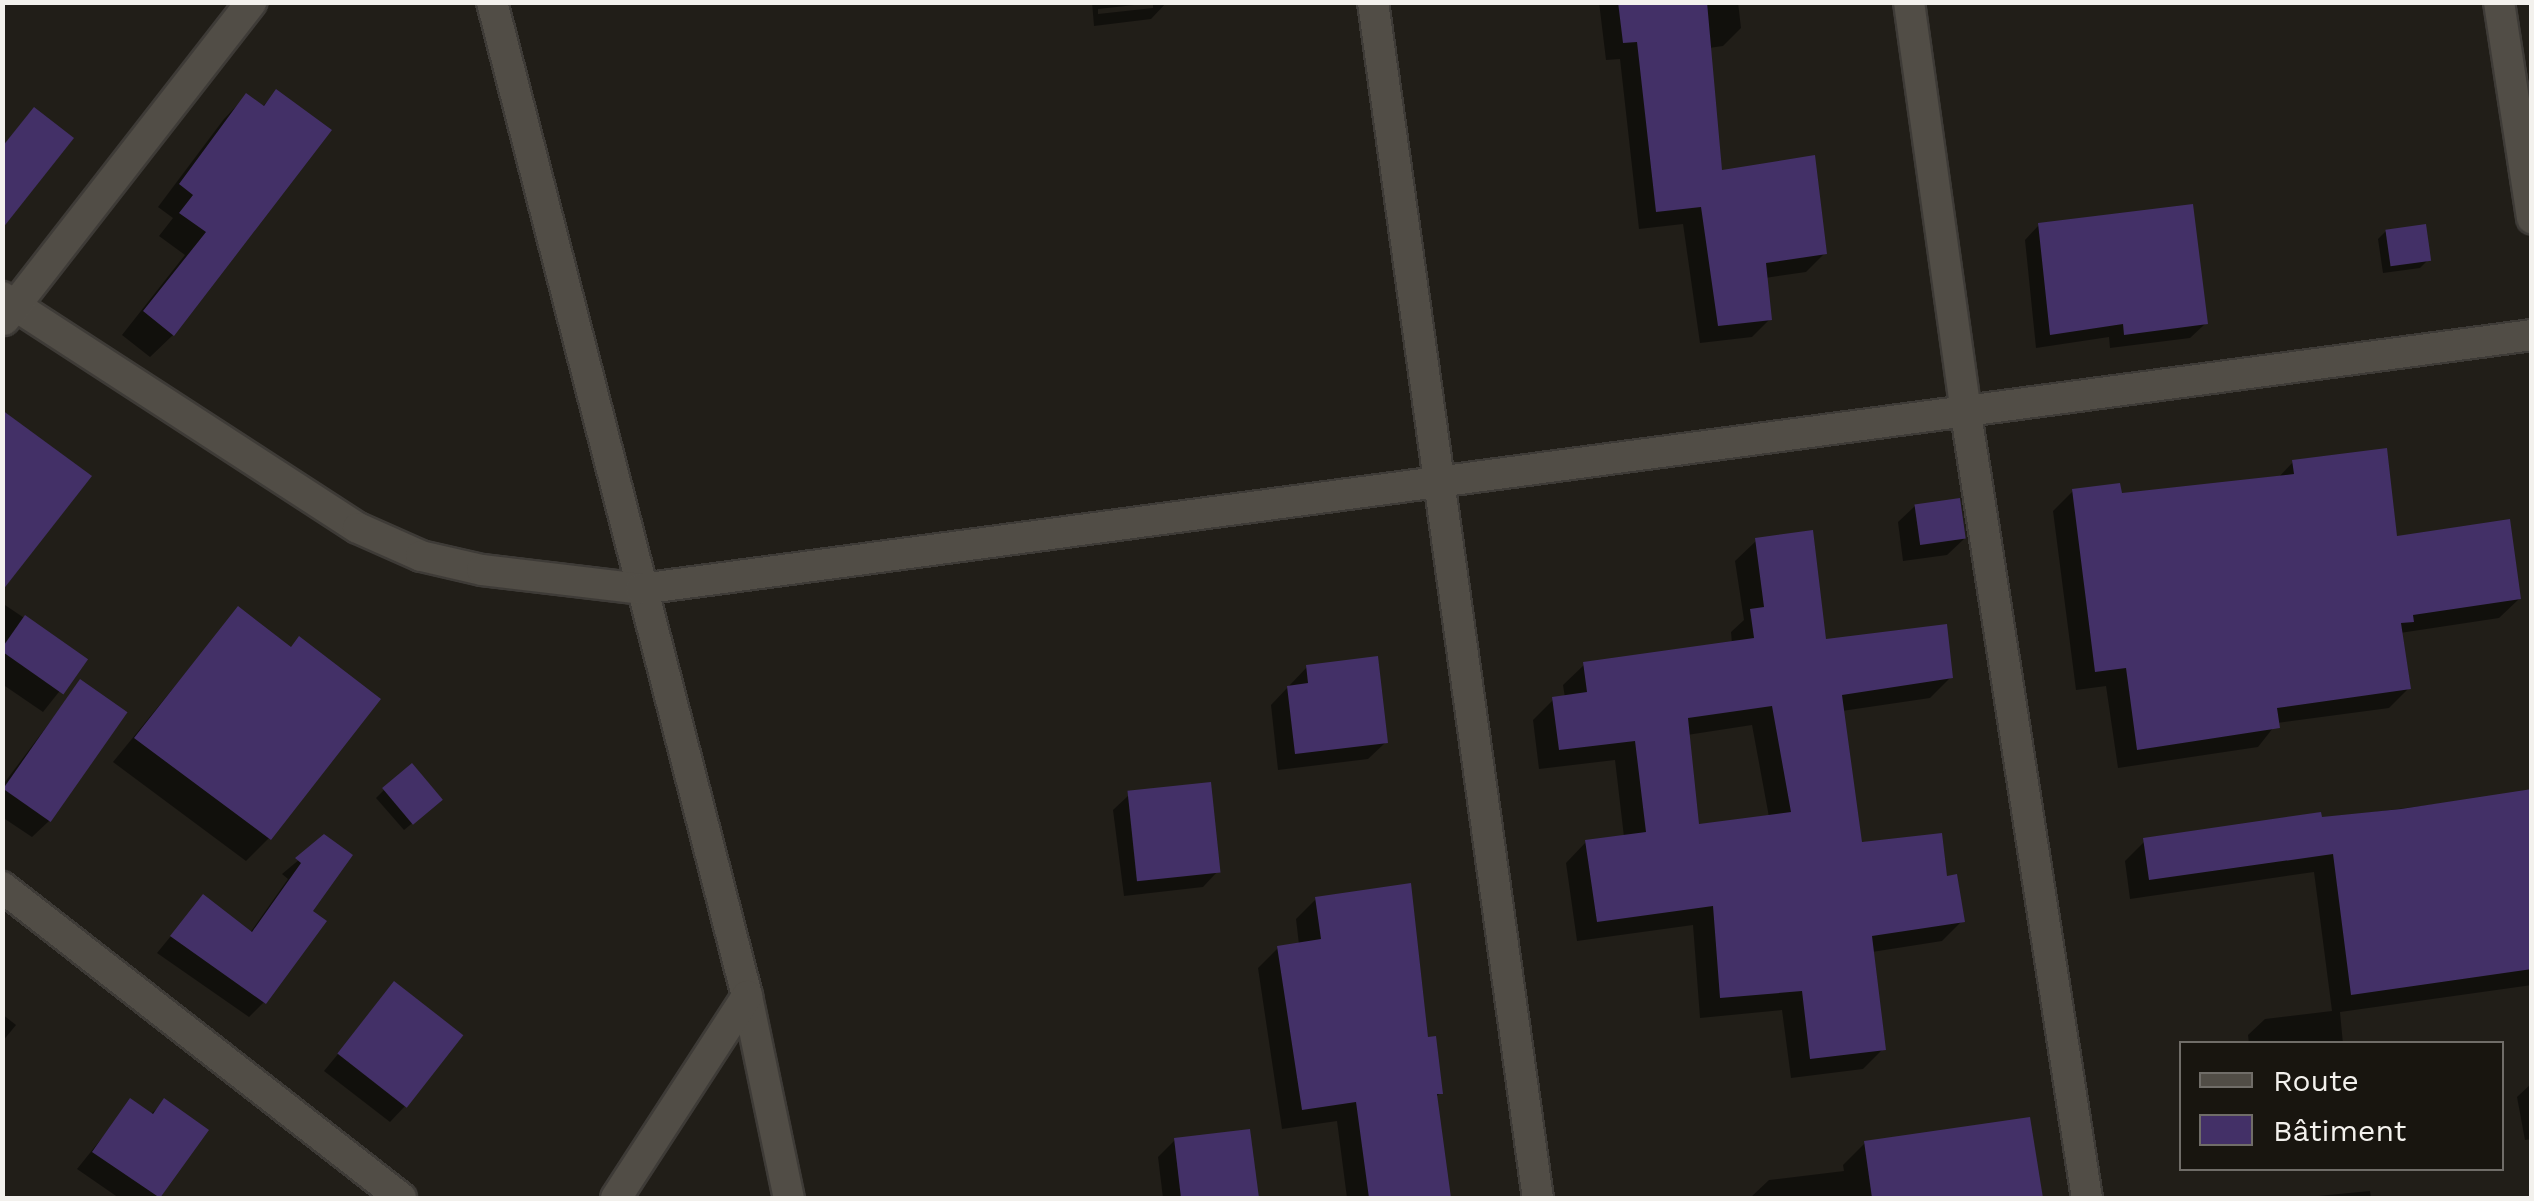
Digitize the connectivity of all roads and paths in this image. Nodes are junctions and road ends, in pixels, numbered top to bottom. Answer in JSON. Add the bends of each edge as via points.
{"nodes":[{"id":1,"x":252,"y":2,"type":"edge"},
{"id":2,"x":492,"y":2,"type":"edge"},
{"id":3,"x":1372,"y":2,"type":"edge"},
{"id":4,"x":1910,"y":2,"type":"edge"},
{"id":5,"x":2500,"y":2,"type":"edge"},
{"id":6,"x":2532,"y":218,"type":"edge"},
{"id":7,"x":7,"y":308,"type":"edge"},
{"id":8,"x":2532,"y":335,"type":"edge"},
{"id":9,"x":1966,"y":414,"type":"junction"},
{"id":10,"x":1436,"y":484,"type":"junction"},
{"id":11,"x":642,"y":588,"type":"junction"},
{"id":12,"x":2,"y":887,"type":"edge"},
{"id":13,"x":747,"y":996,"type":"junction"},
{"id":14,"x":401,"y":1198,"type":"edge"},
{"id":15,"x":616,"y":1198,"type":"edge"},
{"id":16,"x":789,"y":1198,"type":"edge"},
{"id":17,"x":1538,"y":1198,"type":"edge"},
{"id":18,"x":2087,"y":1198,"type":"edge"}],
"edges":[{"from":1,"to":7,"type":"street"},
{"from":2,"to":11,"type":"street"},
{"from":3,"to":10,"type":"street"},
{"from":4,"to":9,"type":"street"},
{"from":5,"to":6,"type":"street"},
{"from":7,"to":11,"type":"street","via":[[358,528],[422,556],[482,570]]},
{"from":8,"to":9,"type":"street"},
{"from":9,"to":10,"type":"street"},
{"from":9,"to":18,"type":"street"},
{"from":10,"to":11,"type":"street"},
{"from":10,"to":17,"type":"street"},
{"from":11,"to":13,"type":"street"},
{"from":12,"to":14,"type":"street"},
{"from":13,"to":15,"type":"street"},
{"from":13,"to":16,"type":"street"}]}
